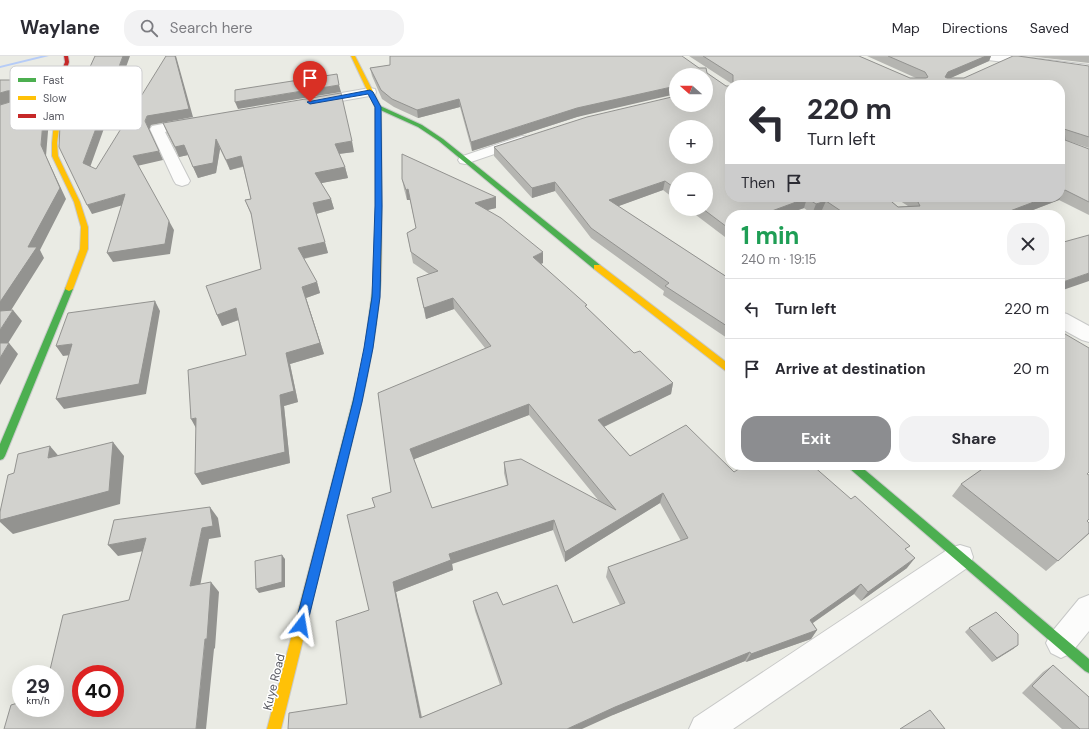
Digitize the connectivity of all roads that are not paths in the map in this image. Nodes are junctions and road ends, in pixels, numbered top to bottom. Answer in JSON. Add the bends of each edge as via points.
{"nodes":[{"id":1,"x":66,"y":56,"type":"edge"},
{"id":2,"x":353,"y":56,"type":"edge"},
{"id":3,"x":988,"y":56,"type":"edge"},
{"id":4,"x":1055,"y":56,"type":"edge"},
{"id":5,"x":1005,"y":58,"type":"edge"},
{"id":6,"x":1039,"y":63,"type":"junction"},
{"id":7,"x":66,"y":66,"type":"edge"},
{"id":8,"x":986,"y":69,"type":"edge"},
{"id":9,"x":1089,"y":69,"type":"edge"},
{"id":10,"x":370,"y":92,"type":"junction"},
{"id":11,"x":300,"y":104,"type":"edge"},
{"id":12,"x":10,"y":107,"type":"edge"},
{"id":13,"x":378,"y":107,"type":"junction"},
{"id":14,"x":0,"y":110,"type":"edge"},
{"id":15,"x":206,"y":120,"type":"edge"},
{"id":16,"x":56,"y":130,"type":"edge"},
{"id":17,"x":534,"y":136,"type":"edge"},
{"id":18,"x":465,"y":160,"type":"junction"},
{"id":19,"x":182,"y":181,"type":"dead end"},
{"id":20,"x":1065,"y":322,"type":"edge"},
{"id":21,"x":1089,"y":335,"type":"edge"},
{"id":22,"x":725,"y":366,"type":"edge"},
{"id":23,"x":0,"y":456,"type":"edge"},
{"id":24,"x":858,"y":470,"type":"edge"},
{"id":25,"x":960,"y":557,"type":"junction"},
{"id":26,"x":1089,"y":608,"type":"edge"},
{"id":27,"x":1061,"y":643,"type":"junction"},
{"id":28,"x":1089,"y":667,"type":"edge"},
{"id":29,"x":274,"y":729,"type":"edge"},
{"id":30,"x":705,"y":729,"type":"edge"}],
"edges":[{"from":1,"to":7,"type":"street"},
{"from":2,"to":10,"type":"street","name":"Kuye Road"},
{"from":3,"to":5,"type":"street"},
{"from":4,"to":6,"type":"street"},
{"from":5,"to":6,"type":"street"},
{"from":5,"to":8,"type":"street"},
{"from":6,"to":9,"type":"street"},
{"from":10,"to":11,"type":"street"},
{"from":10,"to":13,"type":"street","name":"Kuye Road"},
{"from":12,"to":14,"type":"street"},
{"from":13,"to":18,"type":"street","via":[[420,126]]},
{"from":13,"to":29,"type":"street","name":"Kuye Road","via":[[379,206],[376,297],[369,348],[358,402]]},
{"from":15,"to":19,"type":"street","via":[[158,129]]},
{"from":16,"to":23,"type":"street","via":[[55,156],[81,210],[86,229],[85,244],[81,261]]},
{"from":17,"to":18,"type":"street"},
{"from":18,"to":22,"type":"street"},
{"from":20,"to":21,"type":"street"},
{"from":24,"to":25,"type":"street"},
{"from":25,"to":27,"type":"street"},
{"from":25,"to":30,"type":"street"},
{"from":26,"to":27,"type":"street"},
{"from":27,"to":28,"type":"street"}]}
